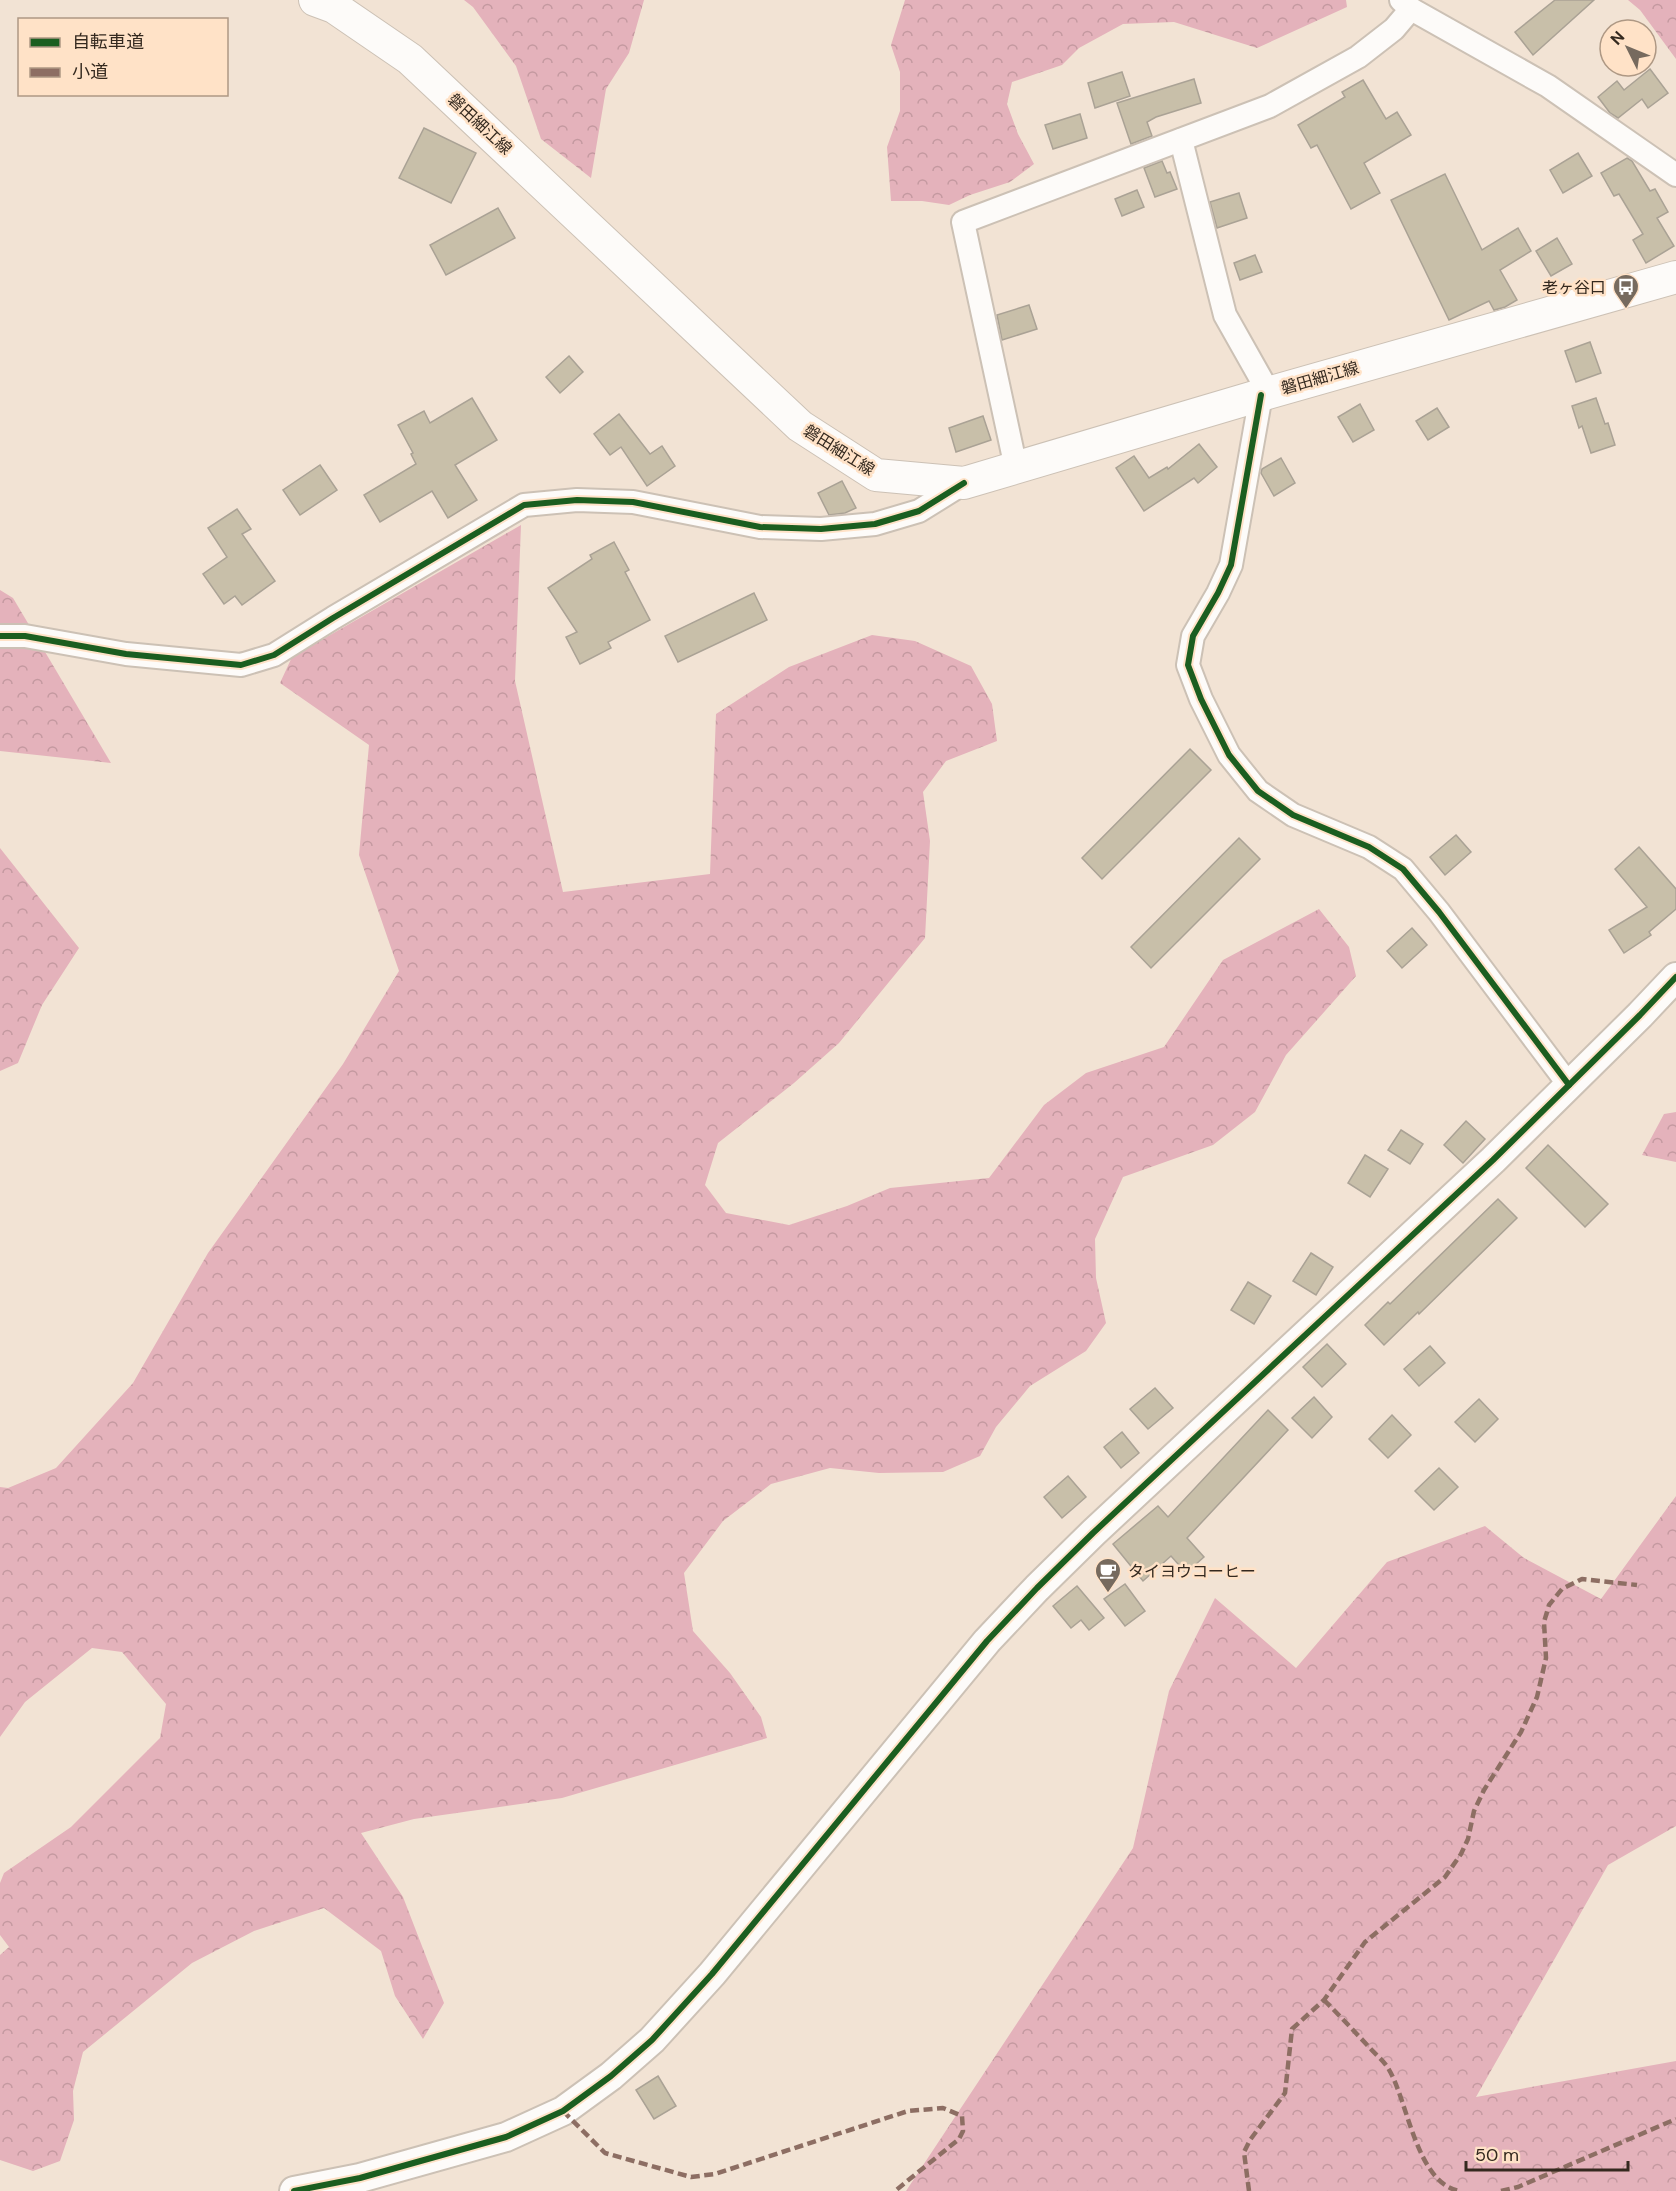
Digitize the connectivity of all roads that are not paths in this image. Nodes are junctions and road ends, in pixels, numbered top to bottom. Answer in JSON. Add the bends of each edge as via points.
{"nodes":[{"id":1,"x":315,"y":0,"type":"edge"},
{"id":2,"x":1406,"y":4,"type":"edge"},
{"id":3,"x":1181,"y":140,"type":"junction"},
{"id":4,"x":1676,"y":175,"type":"edge"},
{"id":5,"x":1676,"y":277,"type":"edge"},
{"id":6,"x":1265,"y":394,"type":"junction"},
{"id":7,"x":1016,"y":468,"type":"junction"},
{"id":8,"x":964,"y":483,"type":"junction"},
{"id":9,"x":0,"y":636,"type":"edge"},
{"id":10,"x":1676,"y":977,"type":"edge"},
{"id":11,"x":1569,"y":1085,"type":"junction"},
{"id":12,"x":294,"y":2191,"type":"edge"}],
"edges":[{"from":1,"to":8,"type":"main road","name":"磐田細江線","via":[[334,7],[410,59],[800,426],[876,475]]},
{"from":2,"to":3,"type":"street","via":[[1394,29],[1358,57],[1270,106]]},
{"from":2,"to":4,"type":"street","via":[[1548,86]]},
{"from":3,"to":6,"type":"street","via":[[1225,315]]},
{"from":3,"to":7,"type":"street","via":[[963,222]]},
{"from":5,"to":6,"type":"main road","name":"磐田細江線"},
{"from":6,"to":7,"type":"main road","name":"磐田細江線"},
{"from":6,"to":11,"type":"street","via":[[1231,565],[1193,636],[1188,665],[1201,699],[1229,755],[1258,791],[1293,815],[1369,847],[1403,869]]},
{"from":7,"to":8,"type":"main road","name":"磐田細江線"},
{"from":8,"to":9,"type":"street","via":[[919,512],[875,524],[821,529],[760,526],[633,502],[577,500],[524,505],[274,655],[241,665]]},
{"from":10,"to":11,"type":"street"},
{"from":11,"to":12,"type":"street","via":[[1037,1588],[979,1650],[712,1974],[652,2040],[619,2069],[564,2111],[506,2137],[360,2178]]}]}
